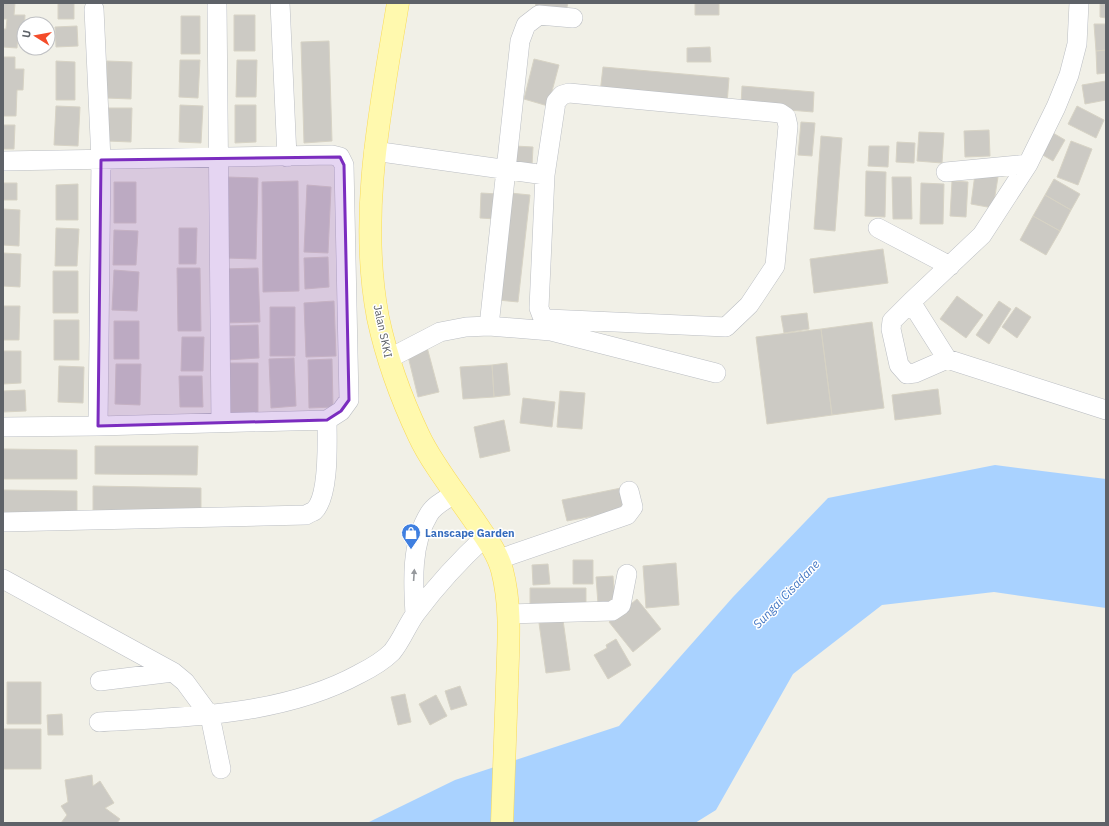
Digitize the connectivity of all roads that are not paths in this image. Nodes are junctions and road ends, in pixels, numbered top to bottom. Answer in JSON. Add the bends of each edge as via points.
{"nodes":[{"id":1,"x":280,"y":3,"type":"edge"},
{"id":2,"x":398,"y":3,"type":"edge"},
{"id":3,"x":1079,"y":3,"type":"edge"},
{"id":4,"x":217,"y":5,"type":"dead end"},
{"id":5,"x":94,"y":9,"type":"dead end"},
{"id":6,"x":573,"y":18,"type":"dead end"},
{"id":7,"x":374,"y":151,"type":"junction"},
{"id":8,"x":287,"y":157,"type":"junction"},
{"id":9,"x":218,"y":158,"type":"junction"},
{"id":10,"x":101,"y":160,"type":"junction"},
{"id":11,"x":3,"y":161,"type":"edge"},
{"id":12,"x":1028,"y":164,"type":"junction"},
{"id":13,"x":505,"y":170,"type":"junction"},
{"id":14,"x":946,"y":172,"type":"dead end"},
{"id":15,"x":545,"y":175,"type":"junction"},
{"id":16,"x":878,"y":228,"type":"dead end"},
{"id":17,"x":950,"y":266,"type":"junction"},
{"id":18,"x":911,"y":302,"type":"junction"},
{"id":19,"x":489,"y":326,"type":"junction"},
{"id":20,"x":388,"y":359,"type":"junction"},
{"id":21,"x":947,"y":360,"type":"junction"},
{"id":22,"x":716,"y":373,"type":"dead end"},
{"id":23,"x":1106,"y":410,"type":"edge"},
{"id":24,"x":327,"y":420,"type":"junction"},
{"id":25,"x":221,"y":423,"type":"junction"},
{"id":26,"x":98,"y":426,"type":"junction"},
{"id":27,"x":3,"y":427,"type":"edge"},
{"id":28,"x":629,"y":491,"type":"dead end"},
{"id":29,"x":456,"y":493,"type":"junction"},
{"id":30,"x":3,"y":522,"type":"edge"},
{"id":31,"x":485,"y":537,"type":"junction"},
{"id":32,"x":499,"y":559,"type":"junction"},
{"id":33,"x":627,"y":574,"type":"dead end"},
{"id":34,"x":3,"y":579,"type":"edge"},
{"id":35,"x":415,"y":614,"type":"junction"},
{"id":36,"x":509,"y":623,"type":"junction"},
{"id":37,"x":173,"y":672,"type":"junction"},
{"id":38,"x":100,"y":681,"type":"dead end"},
{"id":39,"x":210,"y":716,"type":"junction"},
{"id":40,"x":99,"y":722,"type":"dead end"},
{"id":41,"x":221,"y":769,"type":"dead end"},
{"id":42,"x":502,"y":823,"type":"edge"}],
"edges":[{"from":1,"to":8,"type":"street"},
{"from":2,"to":7,"type":"main road","name":"Jalan SKKI"},
{"from":3,"to":12,"type":"street","via":[[1077,44],[1069,75]]},
{"from":4,"to":9,"type":"street"},
{"from":5,"to":10,"type":"street"},
{"from":6,"to":13,"type":"street","via":[[539,15],[526,26],[520,41]]},
{"from":7,"to":13,"type":"street"},
{"from":7,"to":20,"type":"main road","name":"Jalan SKKI","via":[[370,233],[378,317]]},
{"from":8,"to":9,"type":"street"},
{"from":8,"to":24,"type":"street","via":[[332,155],[340,157],[344,165],[349,400],[341,411]]},
{"from":9,"to":10,"type":"street"},
{"from":9,"to":25,"type":"street"},
{"from":10,"to":11,"type":"street"},
{"from":10,"to":26,"type":"street"},
{"from":12,"to":14,"type":"street"},
{"from":12,"to":17,"type":"street","via":[[982,234]]},
{"from":13,"to":15,"type":"street"},
{"from":13,"to":19,"type":"street"},
{"from":15,"to":15,"type":"street","via":[[539,308],[542,316],[548,319],[726,327],[749,305],[775,266],[788,126],[786,118],[780,113],[569,93],[562,95],[556,102]]},
{"from":16,"to":17,"type":"street"},
{"from":17,"to":18,"type":"street"},
{"from":18,"to":21,"type":"street"},
{"from":18,"to":21,"type":"street","via":[[892,321],[891,329],[899,364],[907,374]]},
{"from":19,"to":20,"type":"street","via":[[440,332]]},
{"from":19,"to":22,"type":"street","via":[[551,331]]},
{"from":20,"to":29,"type":"main road","name":"Jalan SKKI","via":[[401,398],[423,444]]},
{"from":21,"to":23,"type":"street"},
{"from":24,"to":25,"type":"street"},
{"from":24,"to":30,"type":"street","via":[[328,467],[322,495],[314,511],[306,515]]},
{"from":25,"to":26,"type":"street"},
{"from":26,"to":27,"type":"street"},
{"from":28,"to":32,"type":"street","via":[[632,507],[628,515]]},
{"from":29,"to":31,"type":"main road","name":"Jalan SKKI"},
{"from":35,"to":29,"type":"street","one_way":true,"via":[[413,580],[416,550],[423,529],[429,513]]},
{"from":31,"to":32,"type":"main road","name":"Jalan SKKI"},
{"from":31,"to":35,"type":"street","via":[[456,564]]},
{"from":32,"to":36,"type":"main road","name":"Jalan SKKI","via":[[506,587]]},
{"from":33,"to":36,"type":"street","via":[[621,605],[612,611]]},
{"from":34,"to":37,"type":"street"},
{"from":35,"to":39,"type":"street","via":[[392,652],[376,665],[349,679],[315,693]]},
{"from":36,"to":42,"type":"main road","name":"Jalan SKKI"},
{"from":37,"to":38,"type":"street"},
{"from":37,"to":39,"type":"street","via":[[185,682]]},
{"from":39,"to":40,"type":"street"},
{"from":39,"to":41,"type":"street"}]}
